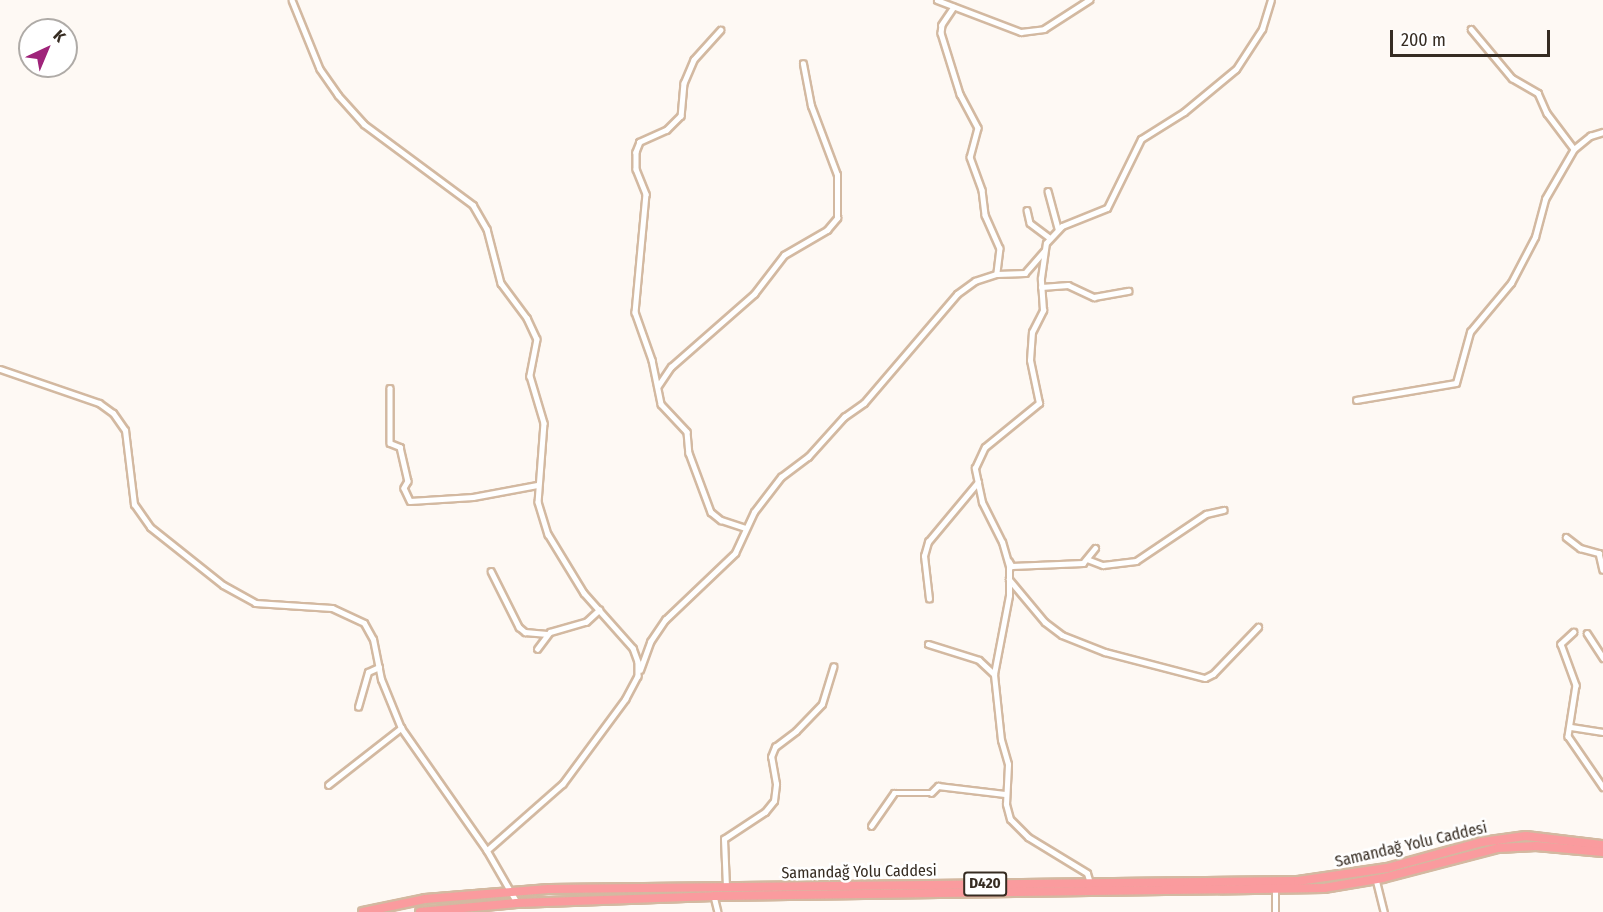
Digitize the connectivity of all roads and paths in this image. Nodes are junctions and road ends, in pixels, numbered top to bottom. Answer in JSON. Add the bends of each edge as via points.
{"nodes":[{"id":1,"x":292,"y":0,"type":"edge"},
{"id":2,"x":937,"y":0,"type":"edge"},
{"id":3,"x":1089,"y":0,"type":"edge"},
{"id":4,"x":1271,"y":0,"type":"edge"},
{"id":5,"x":954,"y":7,"type":"junction"},
{"id":6,"x":1471,"y":29,"type":"dead end"},
{"id":7,"x":721,"y":30,"type":"dead end"},
{"id":8,"x":803,"y":64,"type":"dead end"},
{"id":9,"x":1603,"y":132,"type":"edge"},
{"id":10,"x":1574,"y":149,"type":"junction"},
{"id":11,"x":1048,"y":191,"type":"dead end"},
{"id":12,"x":1027,"y":210,"type":"dead end"},
{"id":13,"x":1058,"y":229,"type":"junction"},
{"id":14,"x":1050,"y":238,"type":"junction"},
{"id":15,"x":1044,"y":251,"type":"junction"},
{"id":16,"x":997,"y":274,"type":"junction"},
{"id":17,"x":1041,"y":287,"type":"junction"},
{"id":18,"x":1128,"y":291,"type":"dead end"},
{"id":19,"x":0,"y":369,"type":"edge"},
{"id":20,"x":658,"y":386,"type":"junction"},
{"id":21,"x":390,"y":388,"type":"dead end"},
{"id":22,"x":1356,"y":400,"type":"dead end"},
{"id":23,"x":978,"y":482,"type":"junction"},
{"id":24,"x":537,"y":485,"type":"junction"},
{"id":25,"x":1224,"y":510,"type":"dead end"},
{"id":26,"x":745,"y":528,"type":"junction"},
{"id":27,"x":1566,"y":537,"type":"dead end"},
{"id":28,"x":1095,"y":548,"type":"dead end"},
{"id":29,"x":1007,"y":559,"type":"junction"},
{"id":30,"x":1087,"y":559,"type":"junction"},
{"id":31,"x":491,"y":570,"type":"dead end"},
{"id":32,"x":1603,"y":570,"type":"edge"},
{"id":33,"x":1009,"y":579,"type":"junction"},
{"id":34,"x":929,"y":599,"type":"dead end"},
{"id":35,"x":599,"y":610,"type":"junction"},
{"id":36,"x":1258,"y":627,"type":"dead end"},
{"id":37,"x":1574,"y":632,"type":"dead end"},
{"id":38,"x":1587,"y":633,"type":"dead end"},
{"id":39,"x":547,"y":634,"type":"junction"},
{"id":40,"x":928,"y":644,"type":"dead end"},
{"id":41,"x":537,"y":649,"type":"dead end"},
{"id":42,"x":1603,"y":658,"type":"edge"},
{"id":43,"x":379,"y":667,"type":"junction"},
{"id":44,"x":833,"y":668,"type":"dead end"},
{"id":45,"x":994,"y":674,"type":"junction"},
{"id":46,"x":638,"y":676,"type":"junction"},
{"id":47,"x":357,"y":707,"type":"dead end"},
{"id":48,"x":1571,"y":727,"type":"junction"},
{"id":49,"x":401,"y":728,"type":"junction"},
{"id":50,"x":1603,"y":732,"type":"edge"},
{"id":51,"x":328,"y":785,"type":"dead end"},
{"id":52,"x":1603,"y":787,"type":"edge"},
{"id":53,"x":1005,"y":794,"type":"junction"},
{"id":54,"x":870,"y":826,"type":"dead end"},
{"id":55,"x":1603,"y":844,"type":"edge"},
{"id":56,"x":487,"y":850,"type":"junction"},
{"id":57,"x":1603,"y":852,"type":"edge"},
{"id":58,"x":1376,"y":879,"type":"junction"},
{"id":59,"x":1090,"y":883,"type":"junction"},
{"id":60,"x":726,"y":887,"type":"junction"},
{"id":61,"x":1275,"y":890,"type":"junction"},
{"id":62,"x":512,"y":892,"type":"junction"},
{"id":63,"x":714,"y":896,"type":"junction"},
{"id":64,"x":517,"y":903,"type":"junction"},
{"id":65,"x":487,"y":908,"type":"edge"},
{"id":66,"x":363,"y":912,"type":"edge"},
{"id":67,"x":420,"y":912,"type":"edge"},
{"id":68,"x":718,"y":912,"type":"edge"},
{"id":69,"x":1275,"y":912,"type":"edge"},
{"id":70,"x":1384,"y":912,"type":"edge"}],
"edges":[{"from":1,"to":24,"type":"street","via":[[320,69],[338,95],[364,124],[473,205],[487,229],[501,283],[528,318],[537,339],[530,376],[544,423]]},
{"from":2,"to":5,"type":"street"},
{"from":3,"to":5,"type":"street","via":[[1065,18],[1033,32],[1011,30],[971,10]]},
{"from":4,"to":13,"type":"street","via":[[1262,28],[1236,69],[1184,112],[1141,139],[1107,208]]},
{"from":5,"to":16,"type":"street","via":[[941,33],[960,94],[978,128],[970,157],[982,190],[985,215],[1000,248]]},
{"from":6,"to":10,"type":"street","via":[[1512,78],[1538,93],[1547,113]]},
{"from":7,"to":20,"type":"street","via":[[694,60],[684,83],[681,117],[667,130],[640,142],[636,152],[636,169],[646,194],[635,312]]},
{"from":8,"to":20,"type":"street","via":[[811,106],[837,175],[837,218],[827,230],[784,255],[753,294],[671,366]]},
{"from":9,"to":10,"type":"street","via":[[1590,136]]},
{"from":10,"to":22,"type":"street","via":[[1545,199],[1535,237],[1511,283],[1470,332],[1456,384]]},
{"from":11,"to":13,"type":"street"},
{"from":12,"to":14,"type":"street","via":[[1030,223]]},
{"from":13,"to":14,"type":"street"},
{"from":14,"to":15,"type":"street"},
{"from":15,"to":16,"type":"street","via":[[1025,273]]},
{"from":15,"to":17,"type":"street"},
{"from":16,"to":26,"type":"street","via":[[975,281],[957,294],[864,403],[844,417],[808,457],[781,477]]},
{"from":17,"to":18,"type":"street","via":[[1068,285],[1094,297]]},
{"from":17,"to":23,"type":"street","via":[[1043,310],[1032,332],[1029,360],[1039,404],[985,447],[975,468]]},
{"from":19,"to":43,"type":"street","via":[[99,403],[113,413],[125,430],[134,504],[150,527],[224,585],[255,603],[332,608],[350,614],[364,623],[373,639]]},
{"from":20,"to":26,"type":"street","via":[[664,410],[687,432],[689,453],[711,512]]},
{"from":21,"to":24,"type":"street","via":[[390,442],[400,447],[408,481],[404,488],[410,501]]},
{"from":23,"to":29,"type":"street","via":[[982,502]]},
{"from":23,"to":34,"type":"street","via":[[928,542],[924,556]]},
{"from":24,"to":35,"type":"street","via":[[538,502],[558,555]]},
{"from":25,"to":30,"type":"street","via":[[1188,524],[1163,546],[1136,561],[1103,565]]},
{"from":26,"to":46,"type":"street","via":[[735,553],[665,620],[650,642]]},
{"from":27,"to":32,"type":"street","via":[[1580,548],[1599,553]]},
{"from":28,"to":30,"type":"street"},
{"from":29,"to":30,"type":"street","via":[[1012,566],[1083,563]]},
{"from":29,"to":33,"type":"street"},
{"from":31,"to":39,"type":"street","via":[[519,627],[525,632]]},
{"from":33,"to":36,"type":"street","via":[[1045,622],[1062,635],[1105,652],[1205,678],[1214,674]]},
{"from":33,"to":45,"type":"street"},
{"from":35,"to":39,"type":"street","via":[[586,622]]},
{"from":35,"to":46,"type":"street","via":[[633,648]]},
{"from":37,"to":48,"type":"street","via":[[1561,644],[1576,685]]},
{"from":38,"to":42,"type":"street"},
{"from":39,"to":41,"type":"street"},
{"from":40,"to":45,"type":"street","via":[[979,660]]},
{"from":43,"to":47,"type":"street","via":[[368,672]]},
{"from":43,"to":49,"type":"street"},
{"from":44,"to":60,"type":"street","via":[[822,704],[775,747],[771,757],[776,784],[774,801],[765,812],[724,839]]},
{"from":45,"to":53,"type":"street","via":[[1001,740],[1008,764]]},
{"from":46,"to":56,"type":"street","via":[[626,699],[563,784]]},
{"from":48,"to":50,"type":"street"},
{"from":48,"to":52,"type":"street","via":[[1569,740]]},
{"from":49,"to":51,"type":"street"},
{"from":49,"to":56,"type":"street"},
{"from":53,"to":54,"type":"street","via":[[938,786],[931,793],[894,793]]},
{"from":53,"to":59,"type":"street","via":[[1010,819],[1028,837],[1087,873]]},
{"from":55,"to":59,"type":"highway","name":"Samandağ Yolu Caddesi","number":"D420","via":[[1526,836],[1482,842],[1387,868],[1328,878]]},
{"from":56,"to":62,"type":"street"},
{"from":57,"to":58,"type":"highway","name":"Samandağ Yolu Caddesi","number":"D420","via":[[1536,846],[1498,848]]},
{"from":58,"to":61,"type":"highway","name":"Samandağ Yolu Caddesi","number":"D420","via":[[1324,888]]},
{"from":58,"to":70,"type":"street"},
{"from":59,"to":60,"type":"highway","name":"Samandağ Yolu Caddesi","number":"D420"},
{"from":60,"to":62,"type":"highway","name":"Samandağ Yolu Caddesi","number":"D420"},
{"from":61,"to":63,"type":"highway","name":"Samandağ Yolu Caddesi","number":"D420"},
{"from":61,"to":69,"type":"street"},
{"from":62,"to":64,"type":"street"},
{"from":62,"to":66,"type":"highway","name":"Samandağ Yolu Caddesi","number":"D420","via":[[425,899]]},
{"from":63,"to":64,"type":"highway","name":"Samandağ Yolu Caddesi","number":"D420"},
{"from":63,"to":68,"type":"street"},
{"from":64,"to":65,"type":"highway","name":"Samandağ Yolu Caddesi","number":"D420"},
{"from":65,"to":67,"type":"highway","name":"Samandağ Yolu Caddesi","number":"D420"}]}
